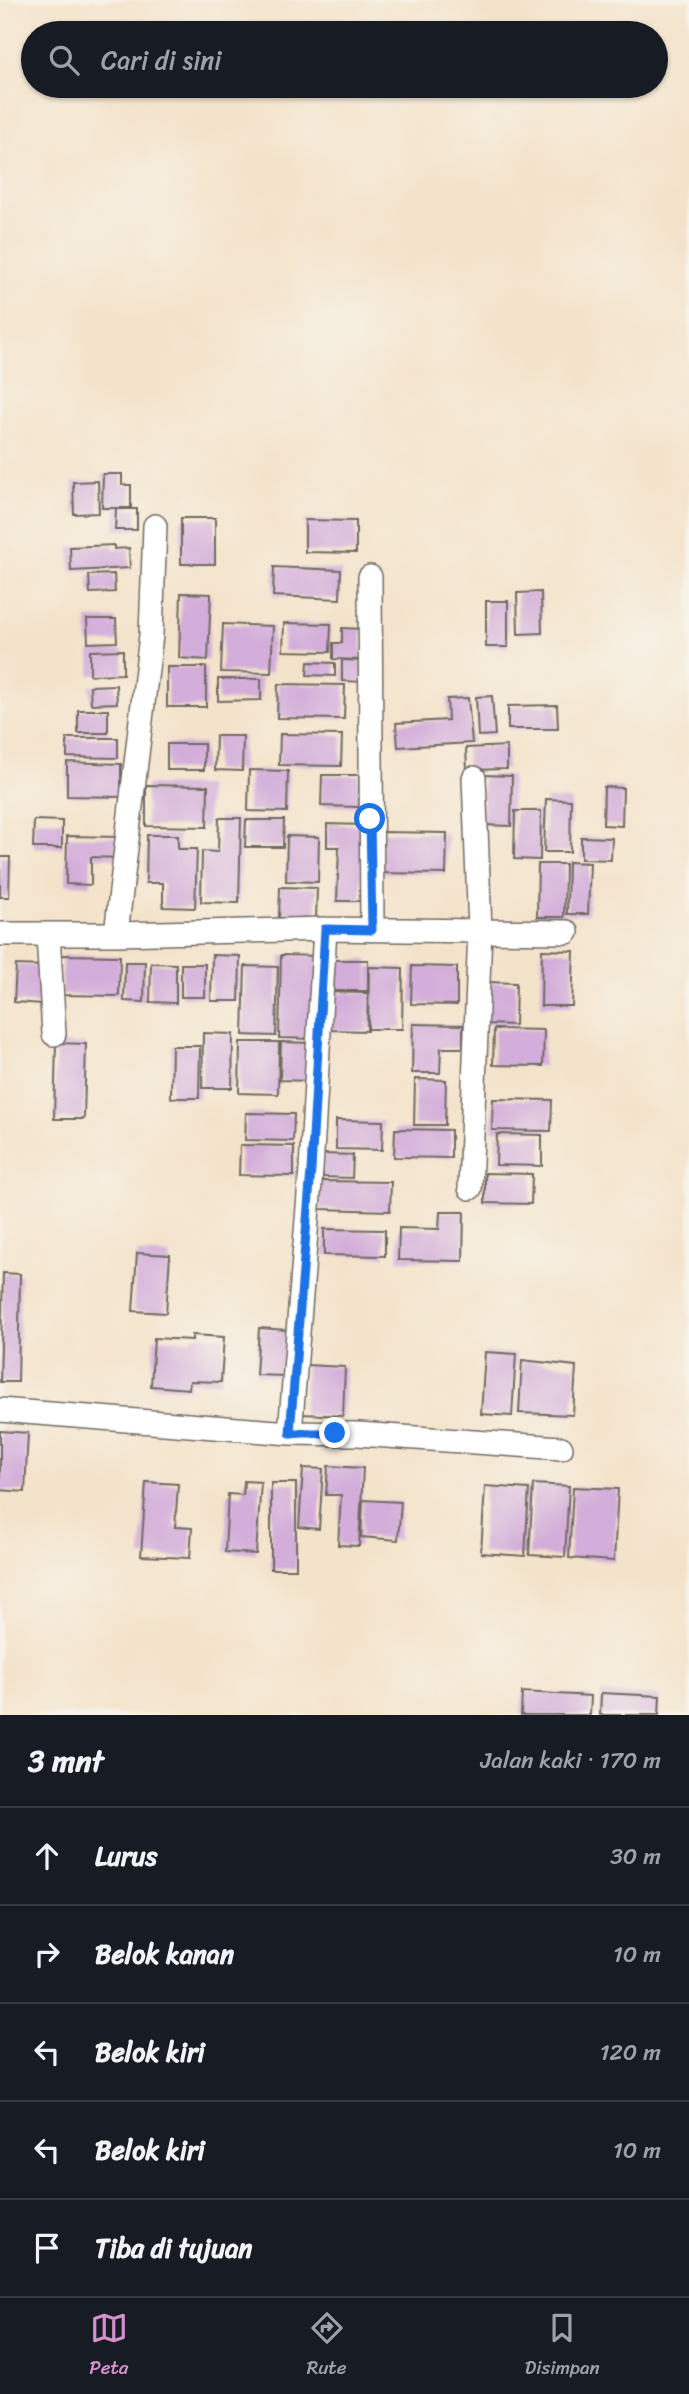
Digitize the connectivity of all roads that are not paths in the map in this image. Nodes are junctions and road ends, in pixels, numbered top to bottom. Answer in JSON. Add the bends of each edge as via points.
{"nodes":[{"id":1,"x":155,"y":526,"type":"dead end"},
{"id":2,"x":370,"y":577,"type":"dead end"},
{"id":3,"x":474,"y":778,"type":"dead end"},
{"id":4,"x":325,"y":929,"type":"junction"},
{"id":5,"x":372,"y":930,"type":"junction"},
{"id":6,"x":480,"y":930,"type":"junction"},
{"id":7,"x":567,"y":932,"type":"dead end"},
{"id":8,"x":0,"y":934,"type":"edge"},
{"id":9,"x":48,"y":934,"type":"junction"},
{"id":10,"x":116,"y":934,"type":"junction"},
{"id":11,"x":54,"y":1034,"type":"dead end"},
{"id":12,"x":470,"y":1188,"type":"dead end"},
{"id":13,"x":0,"y":1410,"type":"edge"},
{"id":14,"x":290,"y":1433,"type":"junction"},
{"id":15,"x":561,"y":1448,"type":"dead end"}],
"edges":[{"from":1,"to":10,"type":"street","via":[[151,635]]},
{"from":2,"to":5,"type":"street"},
{"from":3,"to":6,"type":"street"},
{"from":4,"to":5,"type":"street"},
{"from":4,"to":10,"type":"street"},
{"from":4,"to":14,"type":"street"},
{"from":5,"to":6,"type":"street"},
{"from":6,"to":7,"type":"street"},
{"from":6,"to":12,"type":"street"},
{"from":8,"to":9,"type":"street"},
{"from":9,"to":10,"type":"street"},
{"from":9,"to":11,"type":"street"},
{"from":13,"to":14,"type":"street"},
{"from":14,"to":15,"type":"street"}]}
